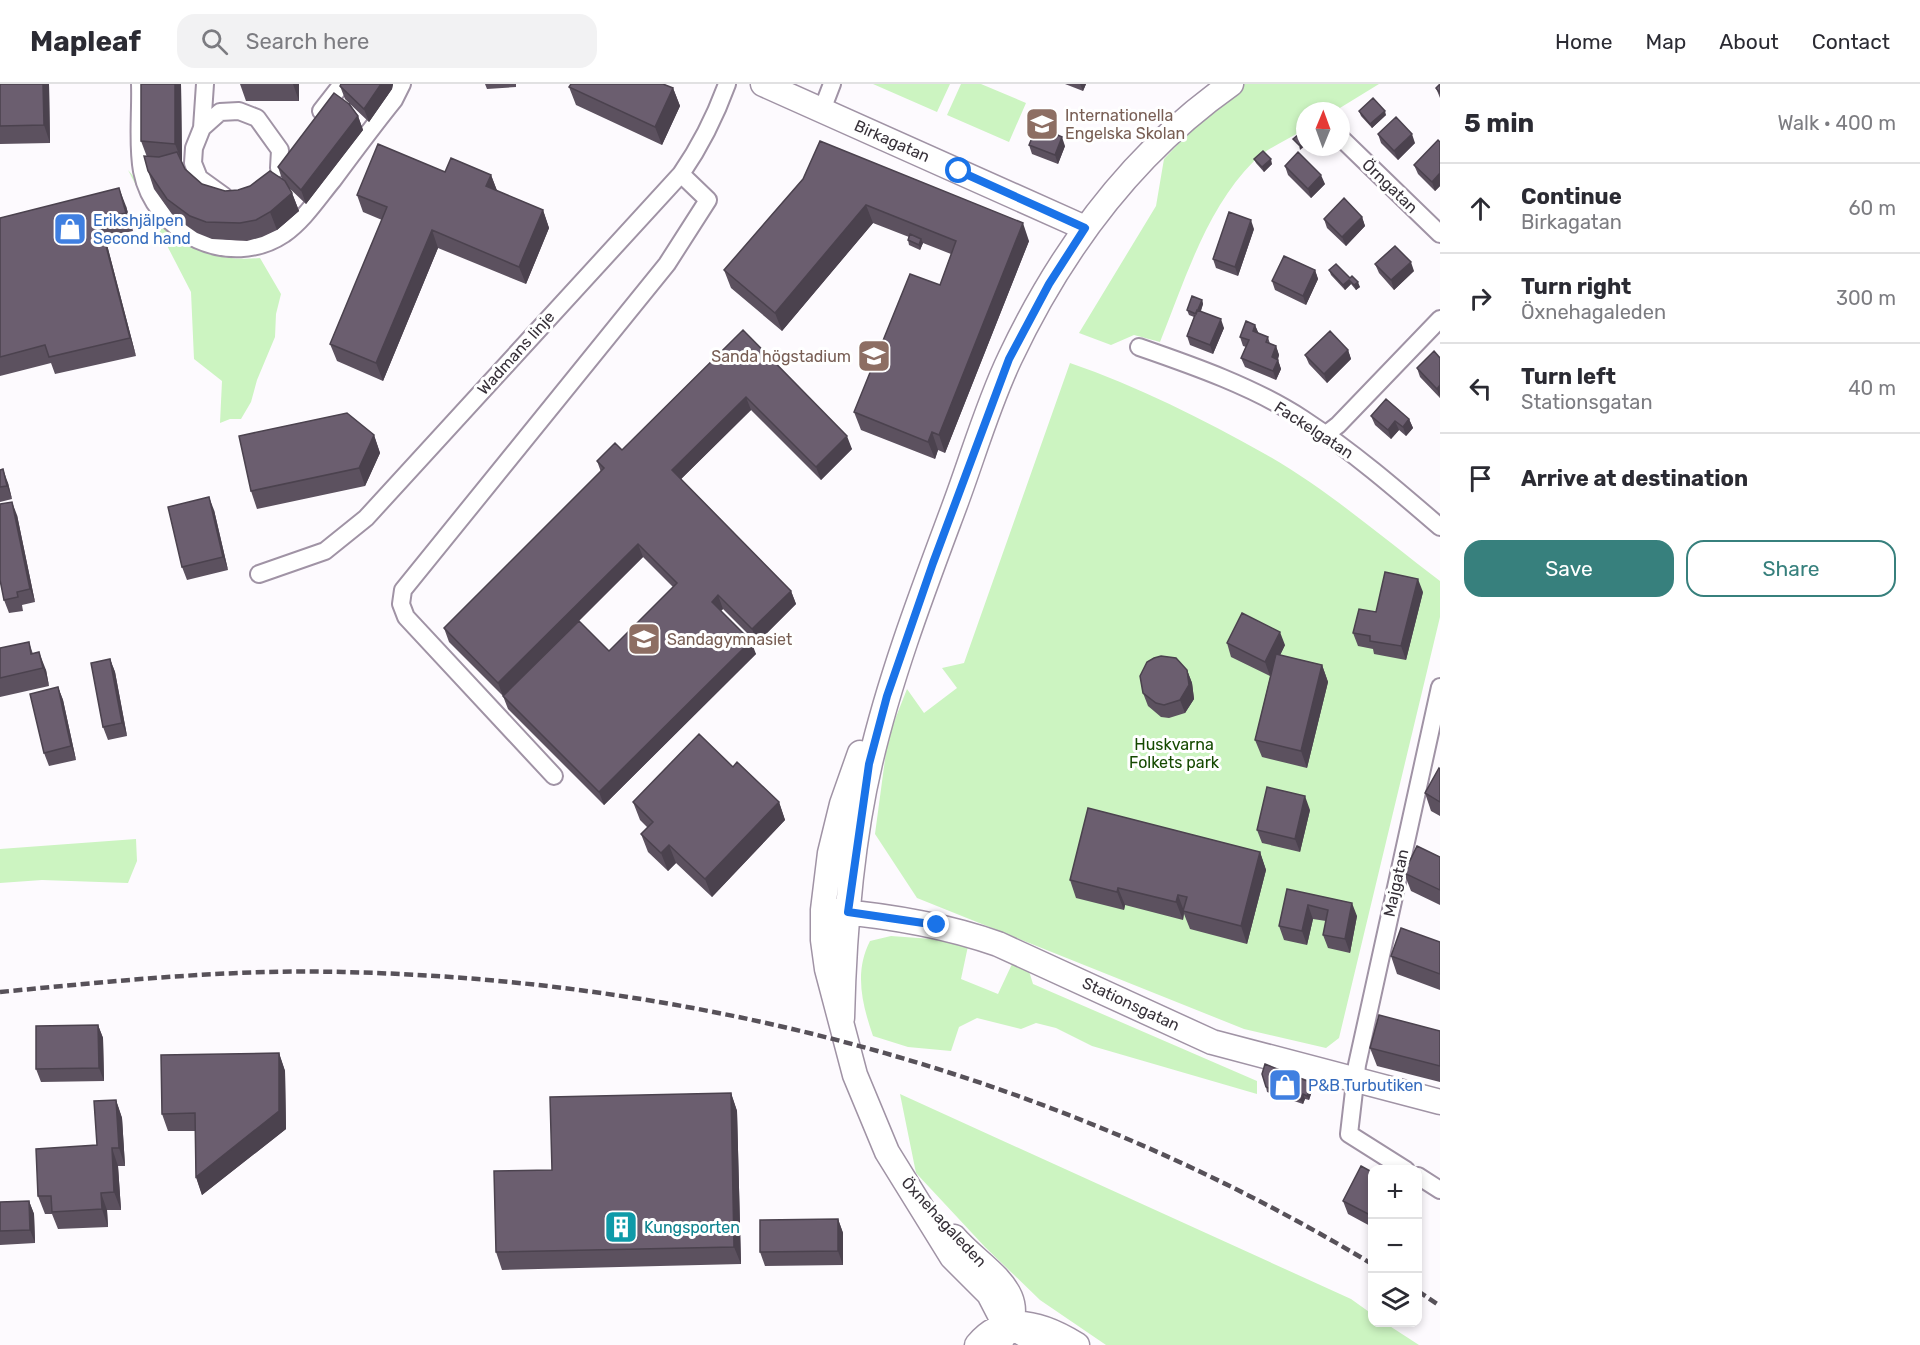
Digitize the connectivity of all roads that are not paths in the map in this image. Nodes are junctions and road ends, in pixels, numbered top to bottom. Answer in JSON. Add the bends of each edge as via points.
{"nodes":[{"id":1,"x":140,"y":84,"type":"edge"},
{"id":2,"x":205,"y":84,"type":"edge"},
{"id":3,"x":342,"y":84,"type":"edge"},
{"id":4,"x":402,"y":84,"type":"edge"},
{"id":5,"x":727,"y":84,"type":"edge"},
{"id":6,"x":763,"y":84,"type":"edge"},
{"id":7,"x":832,"y":84,"type":"edge"},
{"id":8,"x":1231,"y":84,"type":"edge"},
{"id":9,"x":822,"y":110,"type":"junction"},
{"id":10,"x":309,"y":127,"type":"edge"},
{"id":11,"x":202,"y":128,"type":"junction"},
{"id":12,"x":296,"y":144,"type":"edge"},
{"id":13,"x":1350,"y":147,"type":"edge"},
{"id":14,"x":681,"y":174,"type":"junction"},
{"id":15,"x":244,"y":196,"type":"edge"},
{"id":16,"x":1085,"y":228,"type":"junction"},
{"id":17,"x":1440,"y":234,"type":"edge"},
{"id":18,"x":1440,"y":319,"type":"edge"},
{"id":19,"x":1139,"y":347,"type":"dead end"},
{"id":20,"x":1325,"y":435,"type":"junction"},
{"id":21,"x":1440,"y":527,"type":"edge"},
{"id":22,"x":259,"y":574,"type":"dead end"},
{"id":23,"x":1440,"y":687,"type":"edge"},
{"id":24,"x":887,"y":696,"type":"junction"},
{"id":25,"x":554,"y":776,"type":"dead end"},
{"id":26,"x":823,"y":910,"type":"junction"},
{"id":27,"x":848,"y":912,"type":"junction"},
{"id":28,"x":842,"y":1018,"type":"junction"},
{"id":29,"x":1355,"y":1079,"type":"junction"},
{"id":30,"x":1440,"y":1102,"type":"edge"},
{"id":31,"x":1398,"y":1165,"type":"edge"},
{"id":32,"x":899,"y":1174,"type":"junction"},
{"id":33,"x":1422,"y":1179,"type":"edge"},
{"id":34,"x":1440,"y":1190,"type":"edge"},
{"id":35,"x":1011,"y":1298,"type":"junction"},
{"id":36,"x":992,"y":1338,"type":"edge"},
{"id":37,"x":1071,"y":1341,"type":"edge"},
{"id":38,"x":1041,"y":1345,"type":"edge"}],
"edges":[{"from":1,"to":4,"type":"street","via":[[142,172],[156,204],[168,221],[187,236],[211,246],[233,249],[259,246],[284,234],[304,216],[394,100]]},
{"from":2,"to":11,"type":"street"},
{"from":3,"to":10,"type":"street"},
{"from":5,"to":14,"type":"street","name":"Wadmans linje","via":[[717,114]]},
{"from":6,"to":9,"type":"street","name":"Birkagatan"},
{"from":7,"to":9,"type":"street"},
{"from":8,"to":16,"type":"street","name":"Öxnehagaleden","via":[[1165,139],[1123,181]]},
{"from":9,"to":16,"type":"street","name":"Birkagatan"},
{"from":11,"to":12,"type":"street","via":[[220,112],[239,111],[256,118],[279,150],[274,175]]},
{"from":11,"to":15,"type":"street","via":[[193,163],[199,178],[224,196]]},
{"from":13,"to":17,"type":"street","name":"Örngatan"},
{"from":14,"to":22,"type":"street","name":"Wadmans linje","via":[[345,537],[325,551]]},
{"from":14,"to":25,"type":"street","via":[[708,200],[668,264],[403,590],[401,604],[406,617]]},
{"from":16,"to":24,"type":"street","name":"Öxnehagaleden","via":[[1049,284],[1009,359]]},
{"from":18,"to":20,"type":"street"},
{"from":19,"to":20,"type":"street","name":"Fackelgatan","via":[[1259,395]]},
{"from":20,"to":21,"type":"street","name":"Fackelgatan"},
{"from":23,"to":29,"type":"street","name":"Majgatan"},
{"from":24,"to":26,"type":"street","name":"Öxnehagaleden","via":[[856,760],[846,793],[830,853]]},
{"from":24,"to":27,"type":"street","name":"Öxnehagaleden","via":[[865,787]]},
{"from":26,"to":27,"type":"street","name":"Stationsgatan"},
{"from":26,"to":28,"type":"street","name":"Öxnehagaleden","via":[[827,969]]},
{"from":27,"to":28,"type":"street","name":"Öxnehagaleden"},
{"from":27,"to":29,"type":"street","name":"Stationsgatan","via":[[963,932],[1008,948],[1212,1042]]},
{"from":28,"to":32,"type":"street","name":"Öxnehagaleden","via":[[855,1075]]},
{"from":29,"to":30,"type":"street","name":"Stationsgatan"},
{"from":29,"to":31,"type":"street","name":"Majgatan","via":[[1349,1134]]},
{"from":32,"to":35,"type":"street","name":"Öxnehagaleden","via":[[961,1245],[1002,1283]]},
{"from":32,"to":36,"type":"street","name":"Öxnehagaleden","via":[[952,1257],[989,1294],[995,1310]]},
{"from":33,"to":34,"type":"street"},
{"from":35,"to":36,"type":"street","via":[[1014,1311]]},
{"from":35,"to":37,"type":"street","name":"Öxnehagaleden","via":[[1031,1308]]},
{"from":36,"to":37,"type":"street","name":"Öxnehagaleden","via":[[1029,1323]]},
{"from":36,"to":38,"type":"street","name":"Öxnehagaleden"}]}
